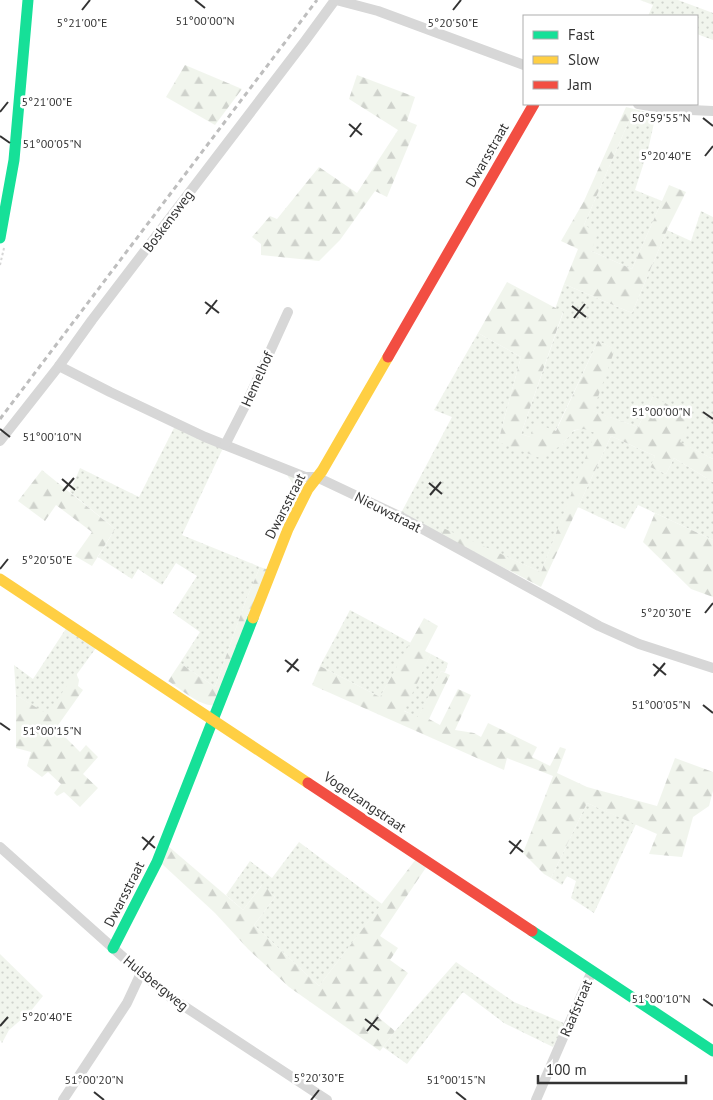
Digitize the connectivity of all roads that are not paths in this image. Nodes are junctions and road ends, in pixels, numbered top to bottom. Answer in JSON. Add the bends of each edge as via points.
{"nodes":[{"id":1,"x":28,"y":0,"type":"edge"},
{"id":2,"x":341,"y":1,"type":"edge"},
{"id":3,"x":523,"y":65,"type":"edge"},
{"id":4,"x":533,"y":105,"type":"edge"},
{"id":5,"x":646,"y":105,"type":"edge"},
{"id":6,"x":713,"y":111,"type":"edge"},
{"id":7,"x":0,"y":238,"type":"edge"},
{"id":8,"x":288,"y":312,"type":"dead end"},
{"id":9,"x":59,"y":366,"type":"junction"},
{"id":10,"x":0,"y":441,"type":"edge"},
{"id":11,"x":224,"y":445,"type":"junction"},
{"id":12,"x":316,"y":478,"type":"junction"},
{"id":13,"x":0,"y":579,"type":"edge"},
{"id":14,"x":713,"y":668,"type":"edge"},
{"id":15,"x":213,"y":719,"type":"junction"},
{"id":16,"x":0,"y":847,"type":"edge"},
{"id":17,"x":113,"y":948,"type":"junction"},
{"id":18,"x":592,"y":971,"type":"junction"},
{"id":19,"x":141,"y":973,"type":"junction"},
{"id":20,"x":713,"y":1051,"type":"edge"},
{"id":21,"x":63,"y":1100,"type":"edge"},
{"id":22,"x":327,"y":1100,"type":"edge"},
{"id":23,"x":536,"y":1100,"type":"edge"}],
"edges":[{"from":1,"to":7,"type":"street","via":[[14,160]]},
{"from":2,"to":3,"type":"street","via":[[412,23]]},
{"from":2,"to":9,"type":"street","name":"Boskensweg","via":[[305,41]]},
{"from":4,"to":12,"type":"street","name":"Dwarsstraat"},
{"from":5,"to":6,"type":"street"},
{"from":8,"to":11,"type":"street","name":"Hemelhof"},
{"from":9,"to":10,"type":"street","name":"Boskensweg"},
{"from":9,"to":11,"type":"street","name":"Nieuwstraat"},
{"from":11,"to":12,"type":"street","name":"Nieuwstraat","via":[[305,477]]},
{"from":12,"to":14,"type":"street","name":"Nieuwstraat","via":[[399,516],[599,626],[639,644]]},
{"from":12,"to":15,"type":"street","name":"Dwarsstraat","via":[[288,528]]},
{"from":13,"to":15,"type":"street","name":"Vogelzangstraat"},
{"from":15,"to":17,"type":"street","name":"Dwarsstraat","via":[[157,862]]},
{"from":15,"to":18,"type":"street","name":"Vogelzangstraat"},
{"from":16,"to":17,"type":"street","name":"Hulsbergweg"},
{"from":17,"to":19,"type":"street","name":"Hulsbergweg"},
{"from":18,"to":20,"type":"street","name":"Vogelzangstraat"},
{"from":18,"to":23,"type":"street","name":"Raafstraat"},
{"from":19,"to":21,"type":"street","via":[[127,1003]]},
{"from":19,"to":22,"type":"street","name":"Hulsbergweg","via":[[170,997]]}]}
